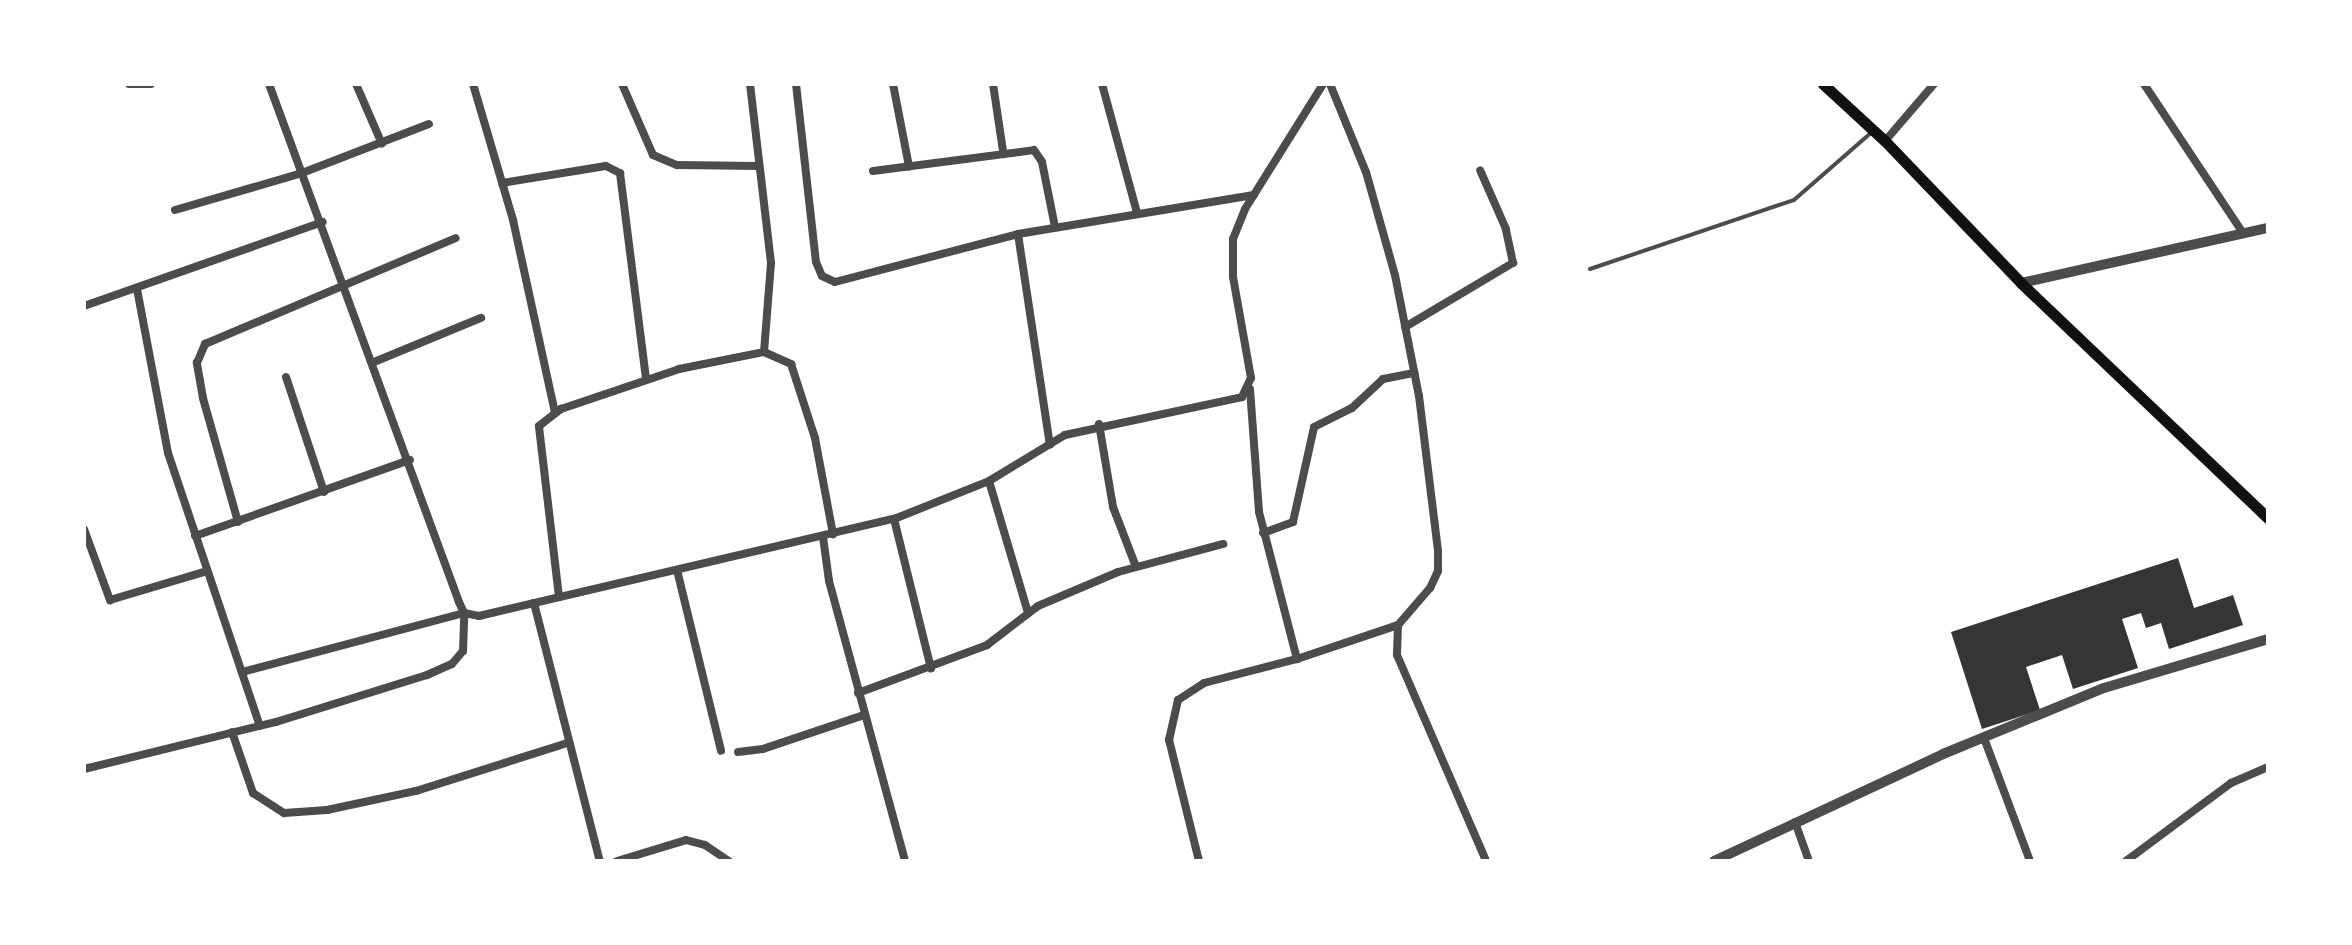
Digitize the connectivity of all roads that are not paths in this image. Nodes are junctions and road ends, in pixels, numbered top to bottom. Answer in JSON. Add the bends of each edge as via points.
{"nodes":[{"id":1,"x":129,"y":84,"type":"edge"},
{"id":2,"x":151,"y":84,"type":"edge"},
{"id":3,"x":269,"y":84,"type":"edge"},
{"id":4,"x":356,"y":84,"type":"edge"},
{"id":5,"x":473,"y":84,"type":"edge"},
{"id":6,"x":622,"y":84,"type":"edge"},
{"id":7,"x":750,"y":84,"type":"edge"},
{"id":8,"x":796,"y":84,"type":"edge"},
{"id":9,"x":893,"y":84,"type":"edge"},
{"id":10,"x":993,"y":84,"type":"edge"},
{"id":11,"x":1102,"y":84,"type":"edge"},
{"id":12,"x":1323,"y":84,"type":"edge"},
{"id":13,"x":1330,"y":84,"type":"edge"},
{"id":14,"x":1823,"y":84,"type":"edge"},
{"id":15,"x":1934,"y":84,"type":"edge"},
{"id":16,"x":2144,"y":84,"type":"edge"},
{"id":17,"x":429,"y":124,"type":"dead end"},
{"id":18,"x":1874,"y":131,"type":"junction"},
{"id":19,"x":1885,"y":141,"type":"junction"},
{"id":20,"x":382,"y":144,"type":"junction"},
{"id":21,"x":1003,"y":151,"type":"junction"},
{"id":22,"x":758,"y":166,"type":"junction"},
{"id":23,"x":909,"y":166,"type":"junction"},
{"id":24,"x":1480,"y":170,"type":"dead end"},
{"id":25,"x":873,"y":171,"type":"dead end"},
{"id":26,"x":302,"y":173,"type":"junction"},
{"id":27,"x":502,"y":183,"type":"junction"},
{"id":28,"x":1254,"y":195,"type":"junction"},
{"id":29,"x":175,"y":210,"type":"dead end"},
{"id":30,"x":1137,"y":213,"type":"junction"},
{"id":31,"x":323,"y":222,"type":"junction"},
{"id":32,"x":1055,"y":227,"type":"junction"},
{"id":33,"x":2268,"y":228,"type":"edge"},
{"id":34,"x":2243,"y":233,"type":"junction"},
{"id":35,"x":1018,"y":234,"type":"junction"},
{"id":36,"x":456,"y":238,"type":"dead end"},
{"id":37,"x":1590,"y":269,"type":"dead end"},
{"id":38,"x":2021,"y":283,"type":"junction"},
{"id":39,"x":347,"y":288,"type":"junction"},
{"id":40,"x":137,"y":289,"type":"junction"},
{"id":41,"x":84,"y":306,"type":"edge"},
{"id":42,"x":481,"y":318,"type":"dead end"},
{"id":43,"x":1405,"y":327,"type":"junction"},
{"id":44,"x":764,"y":352,"type":"junction"},
{"id":45,"x":374,"y":362,"type":"junction"},
{"id":46,"x":1414,"y":373,"type":"junction"},
{"id":47,"x":286,"y":377,"type":"dead end"},
{"id":48,"x":646,"y":379,"type":"junction"},
{"id":49,"x":1250,"y":389,"type":"junction"},
{"id":50,"x":555,"y":412,"type":"junction"},
{"id":51,"x":1099,"y":424,"type":"junction"},
{"id":52,"x":1050,"y":445,"type":"junction"},
{"id":53,"x":410,"y":460,"type":"junction"},
{"id":54,"x":989,"y":481,"type":"junction"},
{"id":55,"x":324,"y":492,"type":"junction"},
{"id":56,"x":2268,"y":518,"type":"edge"},
{"id":57,"x":894,"y":519,"type":"junction"},
{"id":58,"x":238,"y":522,"type":"junction"},
{"id":59,"x":84,"y":529,"type":"edge"},
{"id":60,"x":1263,"y":533,"type":"junction"},
{"id":61,"x":833,"y":534,"type":"junction"},
{"id":62,"x":195,"y":536,"type":"junction"},
{"id":63,"x":823,"y":537,"type":"junction"},
{"id":64,"x":1223,"y":544,"type":"dead end"},
{"id":65,"x":1136,"y":567,"type":"junction"},
{"id":66,"x":677,"y":570,"type":"junction"},
{"id":67,"x":207,"y":571,"type":"junction"},
{"id":68,"x":559,"y":597,"type":"junction"},
{"id":69,"x":534,"y":603,"type":"junction"},
{"id":70,"x":464,"y":613,"type":"junction"},
{"id":71,"x":1028,"y":613,"type":"junction"},
{"id":72,"x":1398,"y":625,"type":"junction"},
{"id":73,"x":2268,"y":639,"type":"edge"},
{"id":74,"x":1297,"y":659,"type":"junction"},
{"id":75,"x":931,"y":669,"type":"junction"},
{"id":76,"x":242,"y":672,"type":"junction"},
{"id":77,"x":858,"y":693,"type":"junction"},
{"id":78,"x":864,"y":715,"type":"junction"},
{"id":79,"x":260,"y":726,"type":"junction"},
{"id":80,"x":232,"y":732,"type":"junction"},
{"id":81,"x":1984,"y":738,"type":"junction"},
{"id":82,"x":567,"y":743,"type":"junction"},
{"id":83,"x":721,"y":751,"type":"dead end"},
{"id":84,"x":738,"y":752,"type":"dead end"},
{"id":85,"x":2268,"y":767,"type":"edge"},
{"id":86,"x":84,"y":769,"type":"edge"},
{"id":87,"x":1795,"y":822,"type":"junction"},
{"id":88,"x":600,"y":861,"type":"edge"},
{"id":89,"x":617,"y":861,"type":"edge"},
{"id":90,"x":729,"y":861,"type":"edge"},
{"id":91,"x":905,"y":861,"type":"edge"},
{"id":92,"x":1199,"y":861,"type":"edge"},
{"id":93,"x":1486,"y":861,"type":"edge"},
{"id":94,"x":1714,"y":861,"type":"edge"},
{"id":95,"x":1809,"y":861,"type":"edge"},
{"id":96,"x":2030,"y":861,"type":"edge"},
{"id":97,"x":2126,"y":861,"type":"edge"}],
"edges":[{"from":1,"to":2,"type":"street"},
{"from":3,"to":26,"type":"street"},
{"from":4,"to":20,"type":"street"},
{"from":5,"to":27,"type":"street"},
{"from":6,"to":22,"type":"street","via":[[653,155],[677,165]]},
{"from":7,"to":22,"type":"street"},
{"from":8,"to":35,"type":"street","via":[[822,276],[835,282]]},
{"from":9,"to":23,"type":"street"},
{"from":10,"to":21,"type":"street"},
{"from":11,"to":30,"type":"street"},
{"from":12,"to":28,"type":"street"},
{"from":13,"to":43,"type":"street","via":[[1366,172]]},
{"from":14,"to":18,"type":"main road"},
{"from":15,"to":19,"type":"street"},
{"from":16,"to":34,"type":"street"},
{"from":17,"to":20,"type":"street"},
{"from":18,"to":19,"type":"main road"},
{"from":18,"to":37,"type":"lane","via":[[1794,200]]},
{"from":19,"to":38,"type":"main road"},
{"from":20,"to":26,"type":"street"},
{"from":21,"to":23,"type":"street"},
{"from":21,"to":32,"type":"street","via":[[1034,150],[1042,162]]},
{"from":22,"to":44,"type":"street","via":[[771,263]]},
{"from":23,"to":25,"type":"street"},
{"from":24,"to":43,"type":"street","via":[[1506,229],[1513,263]]},
{"from":26,"to":29,"type":"street"},
{"from":26,"to":31,"type":"street"},
{"from":27,"to":48,"type":"street","via":[[606,166],[620,173]]},
{"from":27,"to":50,"type":"street"},
{"from":28,"to":30,"type":"street"},
{"from":28,"to":49,"type":"street","via":[[1233,239],[1233,277]]},
{"from":30,"to":32,"type":"street"},
{"from":31,"to":39,"type":"street"},
{"from":31,"to":40,"type":"street"},
{"from":32,"to":35,"type":"street"},
{"from":33,"to":34,"type":"street"},
{"from":34,"to":38,"type":"street"},
{"from":35,"to":52,"type":"street"},
{"from":36,"to":39,"type":"street"},
{"from":38,"to":56,"type":"main road"},
{"from":39,"to":45,"type":"street"},
{"from":39,"to":58,"type":"street","via":[[212,338],[198,354],[203,398]]},
{"from":40,"to":41,"type":"street"},
{"from":40,"to":62,"type":"street","via":[[168,453]]},
{"from":42,"to":45,"type":"street"},
{"from":43,"to":46,"type":"street"},
{"from":44,"to":48,"type":"street"},
{"from":44,"to":61,"type":"street","via":[[791,364],[799,382]]},
{"from":45,"to":53,"type":"street"},
{"from":46,"to":60,"type":"street","via":[[1383,379],[1352,408],[1314,427],[1293,522]]},
{"from":46,"to":72,"type":"street","via":[[1438,571]]},
{"from":47,"to":55,"type":"street"},
{"from":48,"to":50,"type":"street"},
{"from":49,"to":51,"type":"street","via":[[1226,404]]},
{"from":49,"to":60,"type":"street","via":[[1251,457]]},
{"from":50,"to":68,"type":"street","via":[[539,426]]},
{"from":51,"to":52,"type":"street"},
{"from":51,"to":65,"type":"street","via":[[1113,507]]},
{"from":52,"to":54,"type":"street"},
{"from":53,"to":55,"type":"street"},
{"from":53,"to":70,"type":"street"},
{"from":54,"to":57,"type":"street"},
{"from":54,"to":71,"type":"street"},
{"from":55,"to":58,"type":"street"},
{"from":57,"to":61,"type":"street"},
{"from":57,"to":75,"type":"street"},
{"from":58,"to":62,"type":"street"},
{"from":59,"to":67,"type":"street","via":[[110,600]]},
{"from":60,"to":74,"type":"street"},
{"from":61,"to":63,"type":"street"},
{"from":62,"to":67,"type":"street"},
{"from":63,"to":66,"type":"street"},
{"from":63,"to":77,"type":"street"},
{"from":64,"to":65,"type":"street"},
{"from":65,"to":71,"type":"street"},
{"from":66,"to":68,"type":"street"},
{"from":66,"to":83,"type":"street"},
{"from":67,"to":76,"type":"street"},
{"from":68,"to":69,"type":"street"},
{"from":69,"to":70,"type":"street","via":[[479,616]]},
{"from":69,"to":82,"type":"street"},
{"from":70,"to":76,"type":"street"},
{"from":70,"to":79,"type":"street","via":[[467,639],[452,664]]},
{"from":71,"to":75,"type":"street","via":[[987,645]]},
{"from":72,"to":74,"type":"street"},
{"from":72,"to":93,"type":"street","via":[[1394,637],[1403,676]]},
{"from":73,"to":81,"type":"street","via":[[2104,688]]},
{"from":74,"to":92,"type":"street","via":[[1186,690],[1171,712],[1169,740]]},
{"from":75,"to":77,"type":"street"},
{"from":76,"to":79,"type":"street"},
{"from":77,"to":78,"type":"street"},
{"from":78,"to":84,"type":"street","via":[[763,749]]},
{"from":78,"to":91,"type":"street"},
{"from":79,"to":80,"type":"street"},
{"from":80,"to":82,"type":"street","via":[[253,793],[284,813],[327,810],[416,791]]},
{"from":80,"to":86,"type":"street"},
{"from":81,"to":87,"type":"street"},
{"from":81,"to":96,"type":"street"},
{"from":82,"to":88,"type":"street"},
{"from":85,"to":97,"type":"street","via":[[2231,783]]},
{"from":87,"to":94,"type":"street"},
{"from":87,"to":95,"type":"street"},
{"from":89,"to":90,"type":"street","via":[[686,840]]}]}
